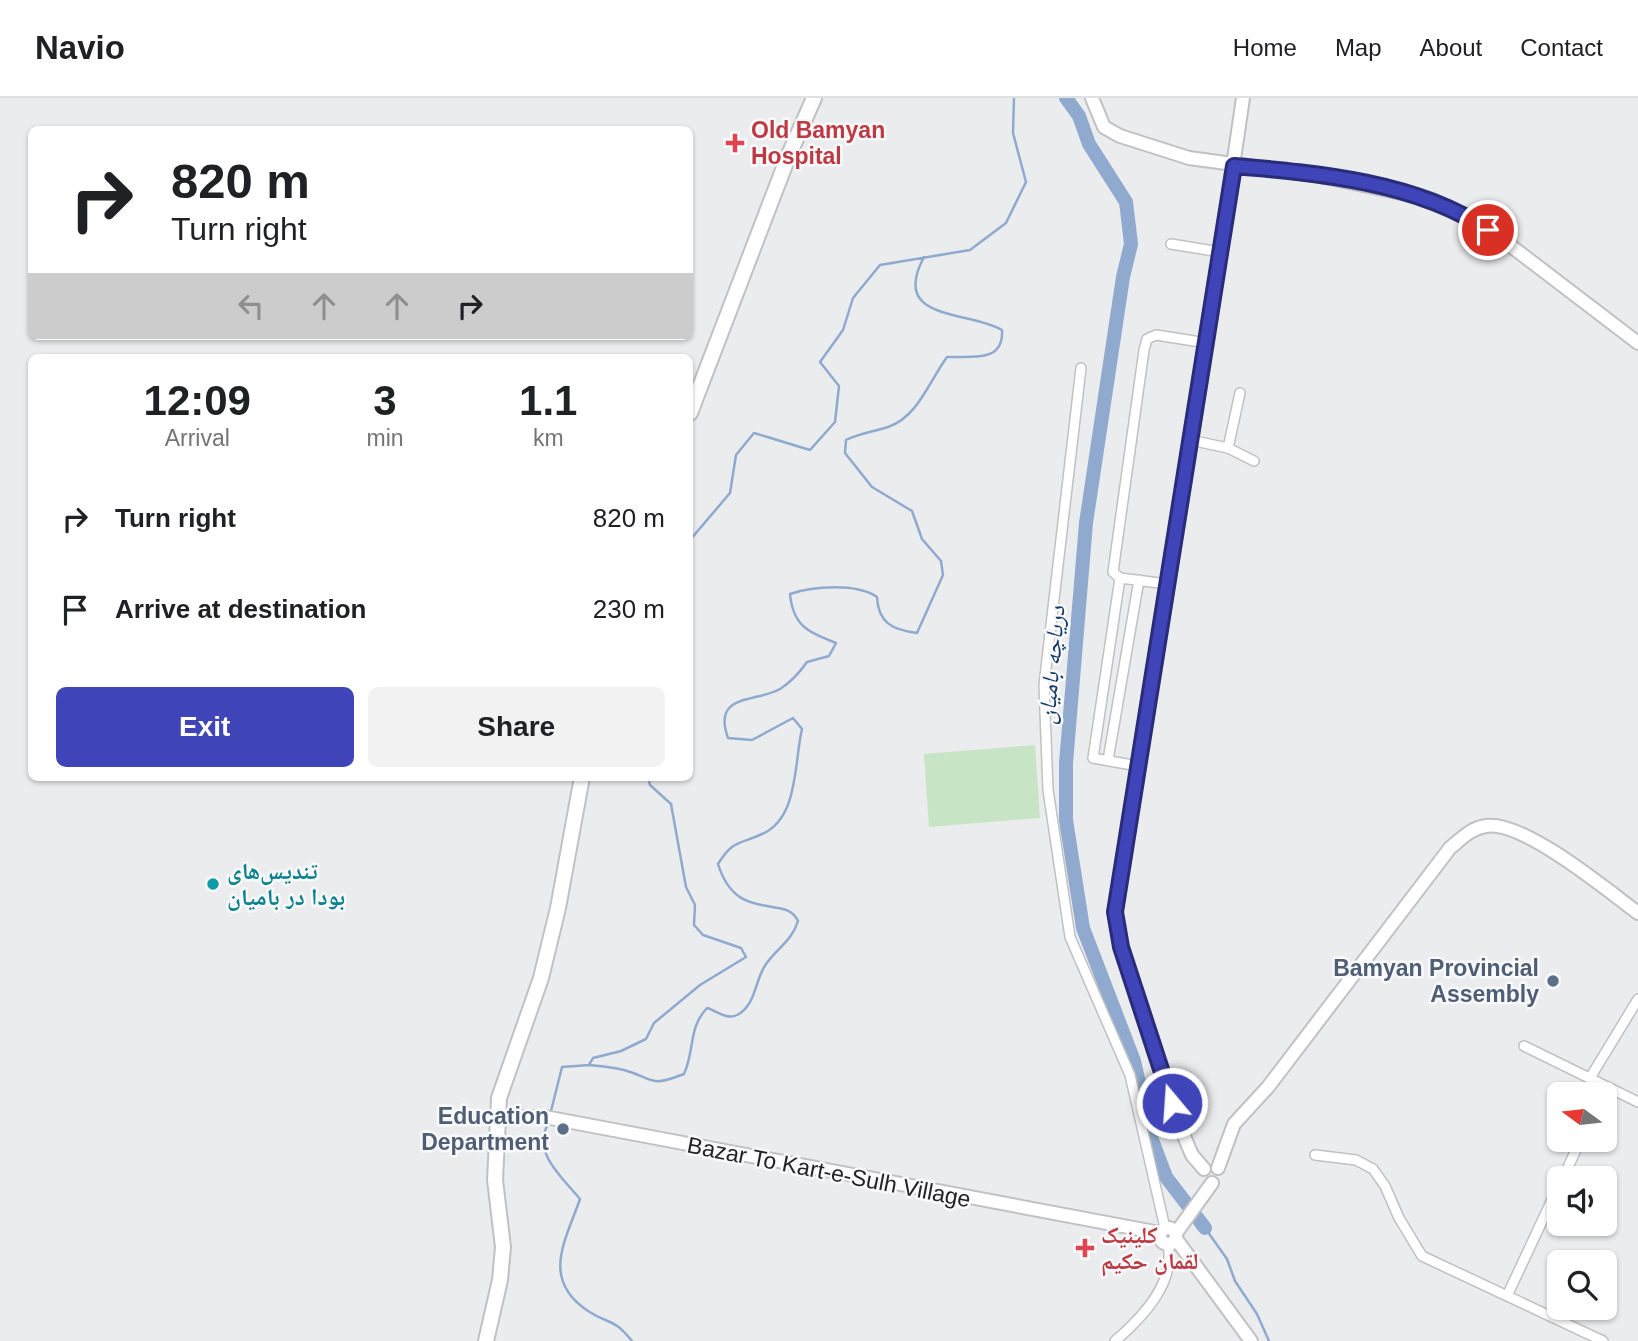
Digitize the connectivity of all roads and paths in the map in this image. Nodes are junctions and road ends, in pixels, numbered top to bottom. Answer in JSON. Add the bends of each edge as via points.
{"nodes":[{"id":1,"x":814,"y":98,"type":"edge"},
{"id":2,"x":1091,"y":98,"type":"edge"},
{"id":3,"x":1243,"y":98,"type":"edge"},
{"id":4,"x":1234,"y":166,"type":"junction"},
{"id":5,"x":1171,"y":244,"type":"dead end"},
{"id":6,"x":1220,"y":252,"type":"junction"},
{"id":7,"x":1638,"y":343,"type":"edge"},
{"id":8,"x":1207,"y":344,"type":"junction"},
{"id":9,"x":1081,"y":368,"type":"dead end"},
{"id":10,"x":1240,"y":394,"type":"dead end"},
{"id":11,"x":693,"y":405,"type":"edge"},
{"id":12,"x":1190,"y":440,"type":"junction"},
{"id":13,"x":1228,"y":448,"type":"junction"},
{"id":14,"x":1254,"y":461,"type":"dead end"},
{"id":15,"x":1120,"y":578,"type":"junction"},
{"id":16,"x":1139,"y":580,"type":"junction"},
{"id":17,"x":1167,"y":584,"type":"junction"},
{"id":18,"x":1108,"y":760,"type":"junction"},
{"id":19,"x":1138,"y":766,"type":"junction"},
{"id":20,"x":581,"y":781,"type":"edge"},
{"id":21,"x":1638,"y":913,"type":"edge"},
{"id":22,"x":1638,"y":999,"type":"edge"},
{"id":23,"x":1524,"y":1046,"type":"dead end"},
{"id":24,"x":1590,"y":1078,"type":"junction"},
{"id":25,"x":1595,"y":1082,"type":"edge"},
{"id":26,"x":1617,"y":1095,"type":"edge"},
{"id":27,"x":1638,"y":1102,"type":"edge"},
{"id":28,"x":498,"y":1117,"type":"junction"},
{"id":29,"x":1315,"y":1155,"type":"dead end"},
{"id":30,"x":1207,"y":1178,"type":"junction"},
{"id":31,"x":1547,"y":1211,"type":"edge"},
{"id":32,"x":1173,"y":1231,"type":"junction"},
{"id":33,"x":1507,"y":1296,"type":"junction"},
{"id":34,"x":486,"y":1341,"type":"edge"},
{"id":35,"x":1115,"y":1341,"type":"edge"},
{"id":36,"x":1251,"y":1341,"type":"edge"},
{"id":37,"x":1603,"y":1341,"type":"edge"}],
"edges":[{"from":1,"to":11,"type":"main road"},
{"from":2,"to":4,"type":"main road","via":[[1104,127],[1120,136],[1189,158]]},
{"from":3,"to":4,"type":"main road"},
{"from":4,"to":6,"type":"main road"},
{"from":4,"to":7,"type":"main road","via":[[1315,175],[1430,200],[1474,220]]},
{"from":5,"to":6,"type":"street"},
{"from":6,"to":8,"type":"main road"},
{"from":8,"to":12,"type":"main road"},
{"from":8,"to":15,"type":"street","via":[[1156,335],[1147,339],[1113,572]]},
{"from":9,"to":32,"type":"street","via":[[1044,685],[1048,790],[1070,937],[1130,1076]]},
{"from":10,"to":13,"type":"street"},
{"from":12,"to":13,"type":"street"},
{"from":12,"to":17,"type":"main road"},
{"from":13,"to":14,"type":"street"},
{"from":15,"to":16,"type":"street"},
{"from":15,"to":18,"type":"street","via":[[1093,758]]},
{"from":16,"to":17,"type":"street"},
{"from":16,"to":18,"type":"street"},
{"from":17,"to":19,"type":"main road"},
{"from":18,"to":19,"type":"street"},
{"from":19,"to":30,"type":"main road","via":[[1115,912],[1117,932],[1181,1129]]},
{"from":20,"to":28,"type":"main road","via":[[541,978],[510,1061]]},
{"from":21,"to":30,"type":"main road","via":[[1532,837],[1499,825],[1473,830],[1450,848],[1268,1087],[1234,1124],[1218,1168],[1220,1178]]},
{"from":22,"to":24,"type":"street"},
{"from":23,"to":24,"type":"street"},
{"from":24,"to":25,"type":"street"},
{"from":26,"to":27,"type":"street"},
{"from":28,"to":32,"type":"main road","name":"Bazar To Kart-e-Sulh Village","via":[[551,1118]]},
{"from":28,"to":34,"type":"main road","via":[[495,1180],[503,1247]]},
{"from":29,"to":33,"type":"street","via":[[1356,1160],[1373,1169],[1422,1256]]},
{"from":30,"to":32,"type":"main road"},
{"from":31,"to":33,"type":"street"},
{"from":32,"to":35,"type":"street","via":[[1169,1263],[1156,1297]]},
{"from":32,"to":36,"type":"main road"},
{"from":33,"to":37,"type":"street"}]}
